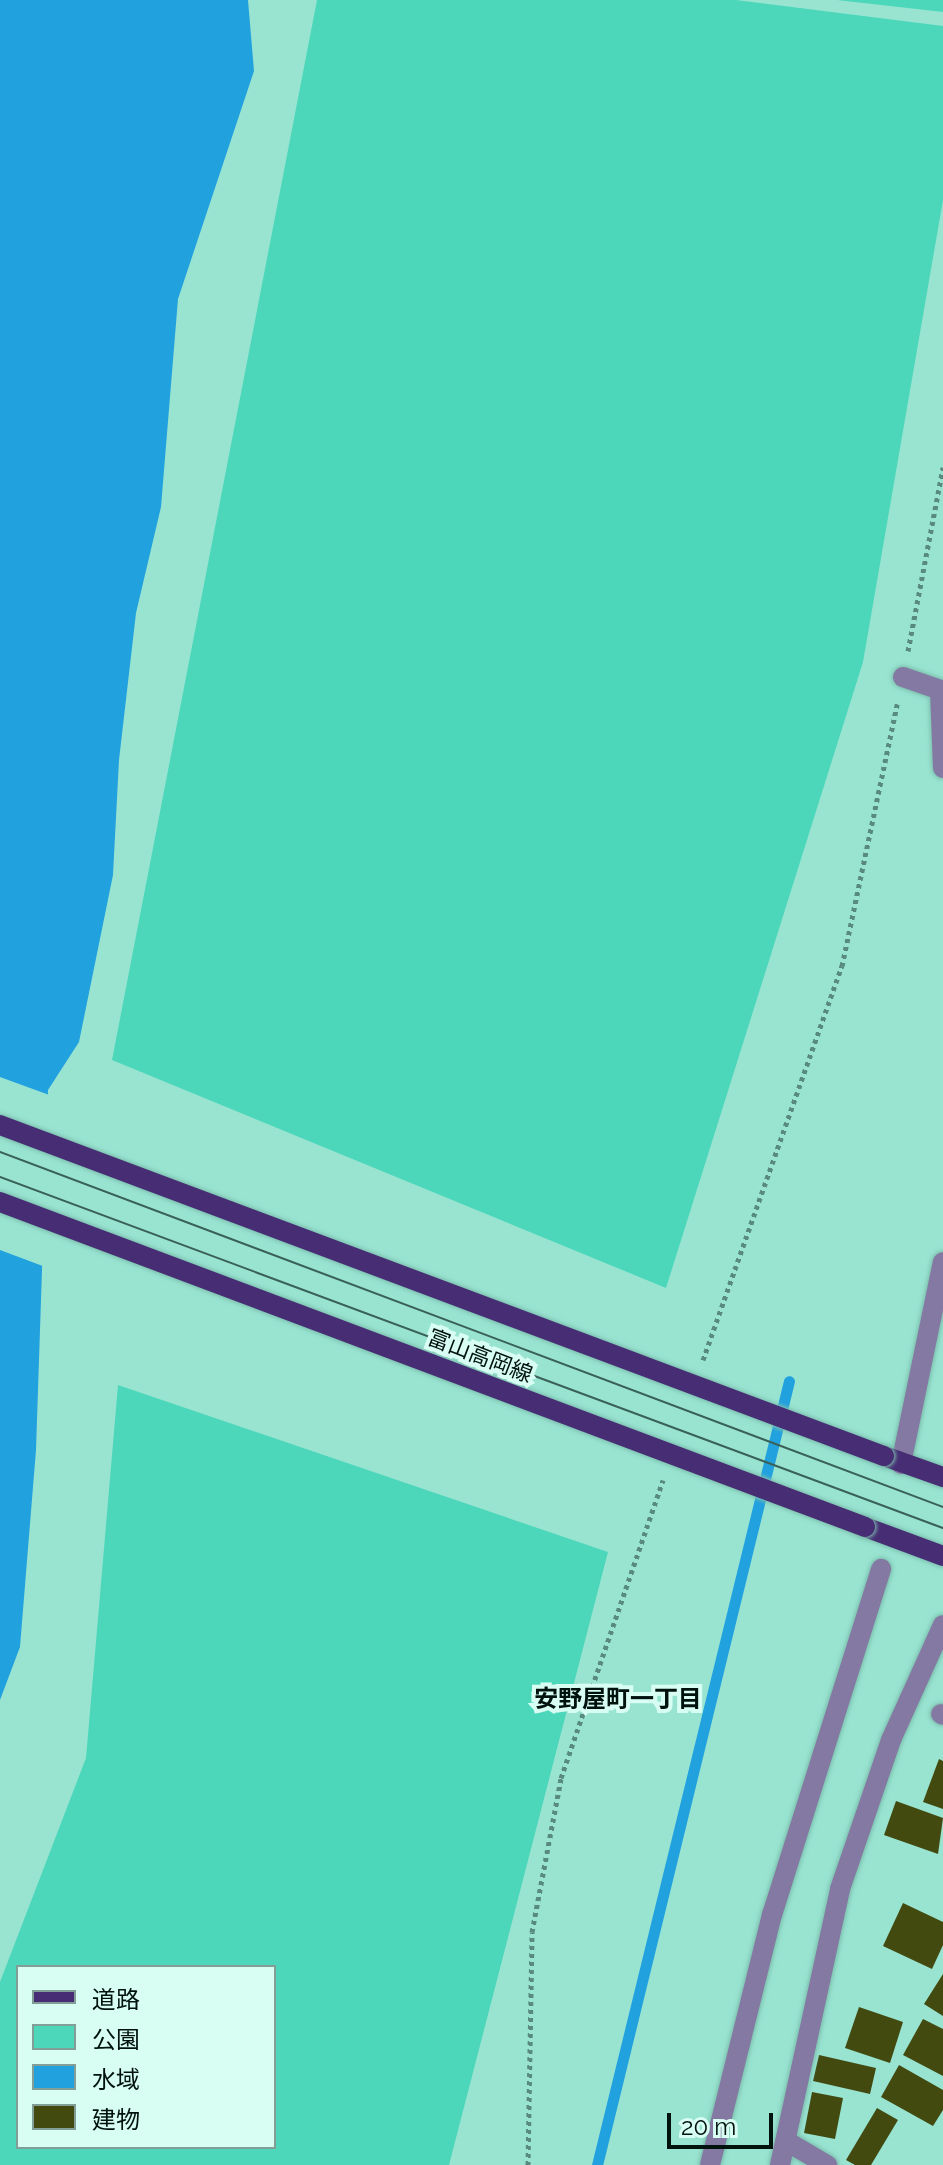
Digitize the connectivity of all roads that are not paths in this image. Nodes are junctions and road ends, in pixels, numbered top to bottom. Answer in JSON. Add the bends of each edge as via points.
{"nodes":[{"id":1,"x":903,"y":677,"type":"road end"},
{"id":2,"x":943,"y":768,"type":"edge"},
{"id":3,"x":0,"y":1125,"type":"edge"},
{"id":4,"x":0,"y":1202,"type":"edge"},
{"id":5,"x":943,"y":1262,"type":"edge"},
{"id":6,"x":893,"y":1460,"type":"junction"},
{"id":7,"x":943,"y":1477,"type":"edge"},
{"id":8,"x":943,"y":1556,"type":"edge"},
{"id":9,"x":881,"y":1569,"type":"dead end"},
{"id":10,"x":943,"y":1625,"type":"edge"},
{"id":11,"x":938,"y":1655,"type":"edge"},
{"id":12,"x":786,"y":2141,"type":"junction"},
{"id":13,"x":710,"y":2165,"type":"edge"},
{"id":14,"x":780,"y":2165,"type":"edge"},
{"id":15,"x":827,"y":2165,"type":"edge"}],
"edges":[{"from":1,"to":2,"type":"street","via":[[940,690]]},
{"from":3,"to":6,"type":"main road","bridge":true},
{"from":4,"to":8,"type":"main road","name":"富山高岡線","bridge":true},
{"from":5,"to":6,"type":"street"},
{"from":6,"to":7,"type":"main road"},
{"from":9,"to":13,"type":"street","via":[[772,1915]]},
{"from":10,"to":11,"type":"street"},
{"from":11,"to":12,"type":"street","via":[[891,1740],[840,1889]]},
{"from":12,"to":14,"type":"street"},
{"from":12,"to":15,"type":"street"}]}
